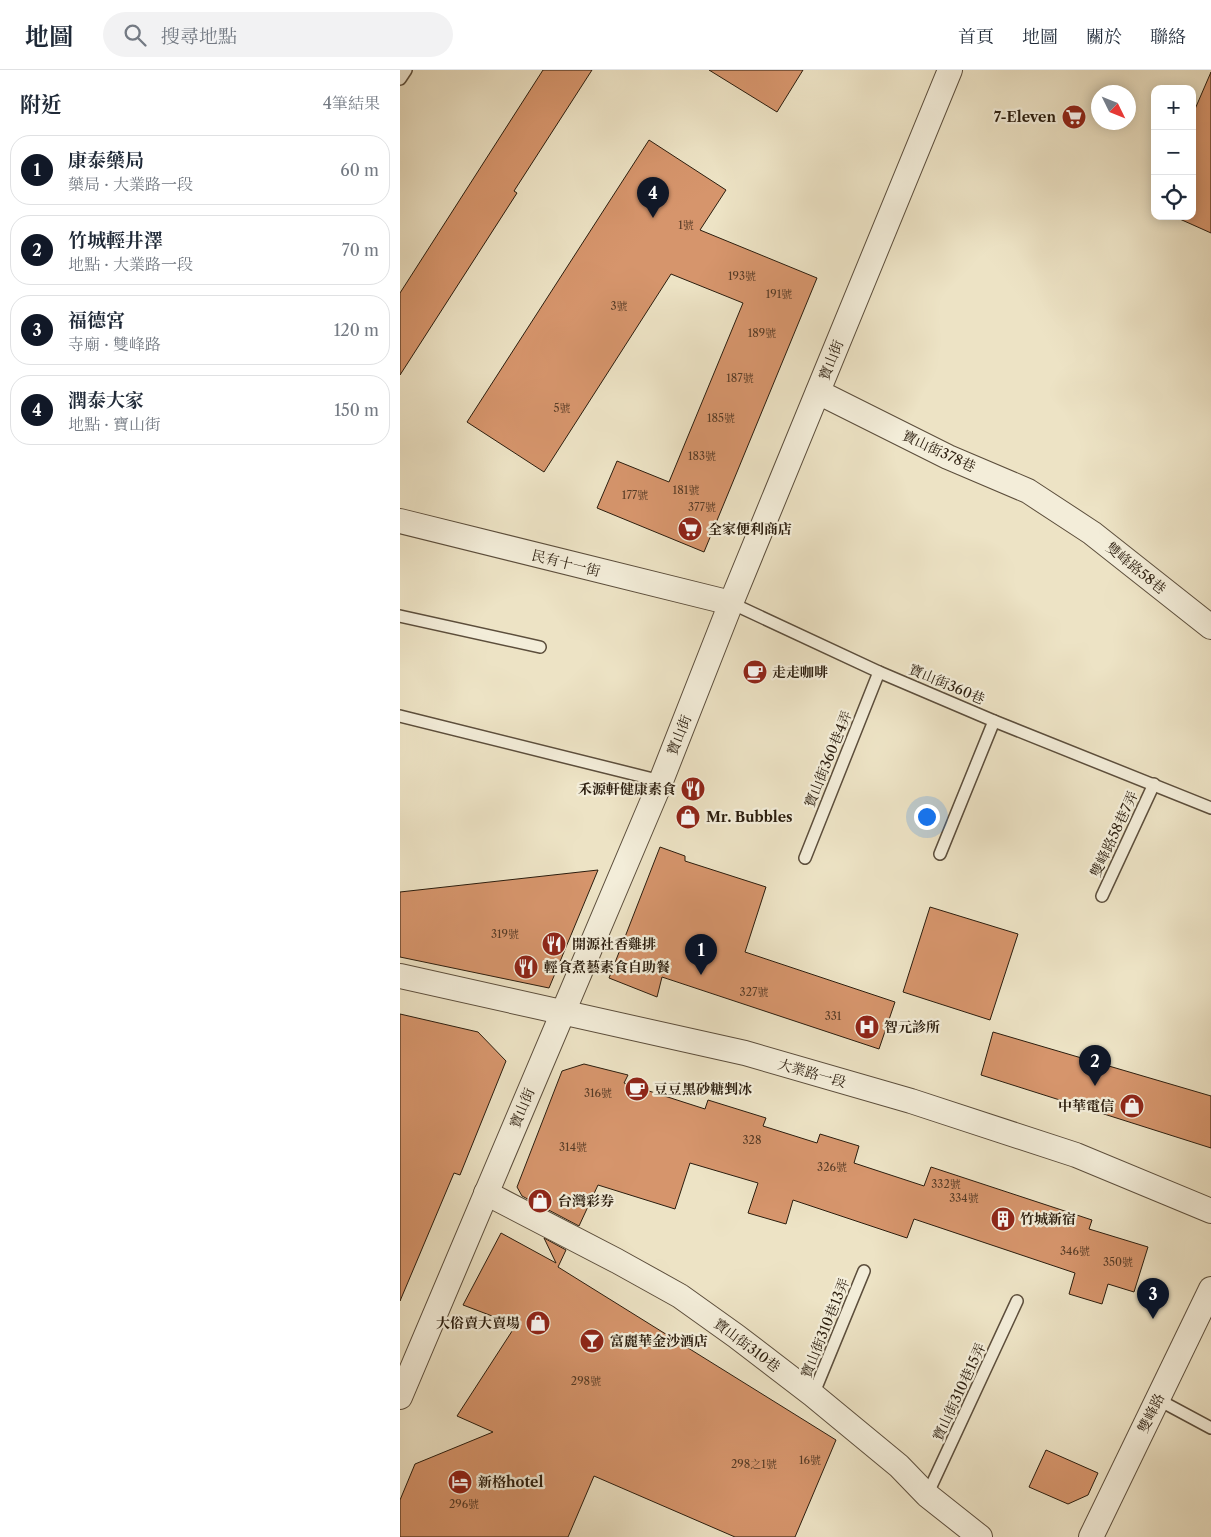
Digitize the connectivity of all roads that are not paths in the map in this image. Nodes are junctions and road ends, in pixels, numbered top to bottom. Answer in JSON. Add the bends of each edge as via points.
{"nodes":[{"id":1,"x":406,"y":70,"type":"edge"},
{"id":2,"x":950,"y":70,"type":"edge"},
{"id":3,"x":400,"y":79,"type":"edge"},
{"id":4,"x":818,"y":392,"type":"junction"},
{"id":5,"x":1059,"y":512,"type":"joint"},
{"id":6,"x":400,"y":521,"type":"edge"},
{"id":7,"x":731,"y":603,"type":"junction"},
{"id":8,"x":400,"y":616,"type":"edge"},
{"id":9,"x":1211,"y":627,"type":"edge"},
{"id":10,"x":540,"y":647,"type":"dead end"},
{"id":11,"x":879,"y":672,"type":"junction"},
{"id":12,"x":400,"y":716,"type":"edge"},
{"id":13,"x":994,"y":721,"type":"junction"},
{"id":14,"x":660,"y":781,"type":"junction"},
{"id":15,"x":1154,"y":784,"type":"junction"},
{"id":16,"x":1211,"y":808,"type":"edge"},
{"id":17,"x":940,"y":854,"type":"dead end"},
{"id":18,"x":805,"y":858,"type":"dead end"},
{"id":19,"x":1102,"y":896,"type":"dead end"},
{"id":20,"x":400,"y":976,"type":"edge"},
{"id":21,"x":563,"y":1013,"type":"junction"},
{"id":22,"x":486,"y":1193,"type":"junction"},
{"id":23,"x":1211,"y":1211,"type":"edge"},
{"id":24,"x":864,"y":1271,"type":"dead end"},
{"id":25,"x":1211,"y":1288,"type":"edge"},
{"id":26,"x":1017,"y":1301,"type":"dead end"},
{"id":27,"x":814,"y":1396,"type":"junction"},
{"id":28,"x":400,"y":1397,"type":"edge"},
{"id":29,"x":1157,"y":1399,"type":"junction"},
{"id":30,"x":1211,"y":1428,"type":"edge"},
{"id":31,"x":927,"y":1495,"type":"junction"},
{"id":32,"x":980,"y":1537,"type":"edge"},
{"id":33,"x":1091,"y":1537,"type":"edge"}],
"edges":[{"from":1,"to":3,"type":"lane"},
{"from":2,"to":4,"type":"street","name":"寶山街"},
{"from":4,"to":5,"type":"street","name":"寶山街378巷","via":[[948,457],[1028,492]]},
{"from":4,"to":7,"type":"street","name":"寶山街"},
{"from":5,"to":9,"type":"street","name":"雙峰路58巷","via":[[1092,533]]},
{"from":6,"to":7,"type":"street","name":"民有十一街"},
{"from":7,"to":11,"type":"lane","name":"寶山街360巷"},
{"from":7,"to":14,"type":"street","name":"寶山街"},
{"from":8,"to":10,"type":"lane"},
{"from":11,"to":13,"type":"lane","name":"寶山街360巷"},
{"from":11,"to":18,"type":"lane","name":"寶山街360巷4弄"},
{"from":12,"to":14,"type":"lane"},
{"from":13,"to":15,"type":"lane","name":"寶山街360巷"},
{"from":13,"to":17,"type":"lane"},
{"from":14,"to":21,"type":"street","name":"寶山街"},
{"from":15,"to":16,"type":"lane","name":"寶山街360巷"},
{"from":15,"to":19,"type":"lane","name":"雙峰路58巷7弄"},
{"from":20,"to":21,"type":"street","name":"大業路一段"},
{"from":21,"to":22,"type":"street","name":"寶山街"},
{"from":21,"to":23,"type":"street","name":"大業路一段","via":[[745,1053],[910,1101],[1076,1155]]},
{"from":22,"to":27,"type":"street","name":"寶山街310巷","via":[[680,1296]]},
{"from":22,"to":28,"type":"street","name":"寶山街"},
{"from":24,"to":27,"type":"lane","name":"寶山街310巷13弄"},
{"from":25,"to":29,"type":"street","name":"雙峰路"},
{"from":26,"to":31,"type":"lane","name":"寶山街310巷15弄"},
{"from":27,"to":31,"type":"street","name":"寶山街310巷","via":[[899,1466]]},
{"from":29,"to":30,"type":"lane"},
{"from":29,"to":33,"type":"street","name":"雙峰路"},
{"from":31,"to":32,"type":"street","name":"寶山街310巷"}]}
